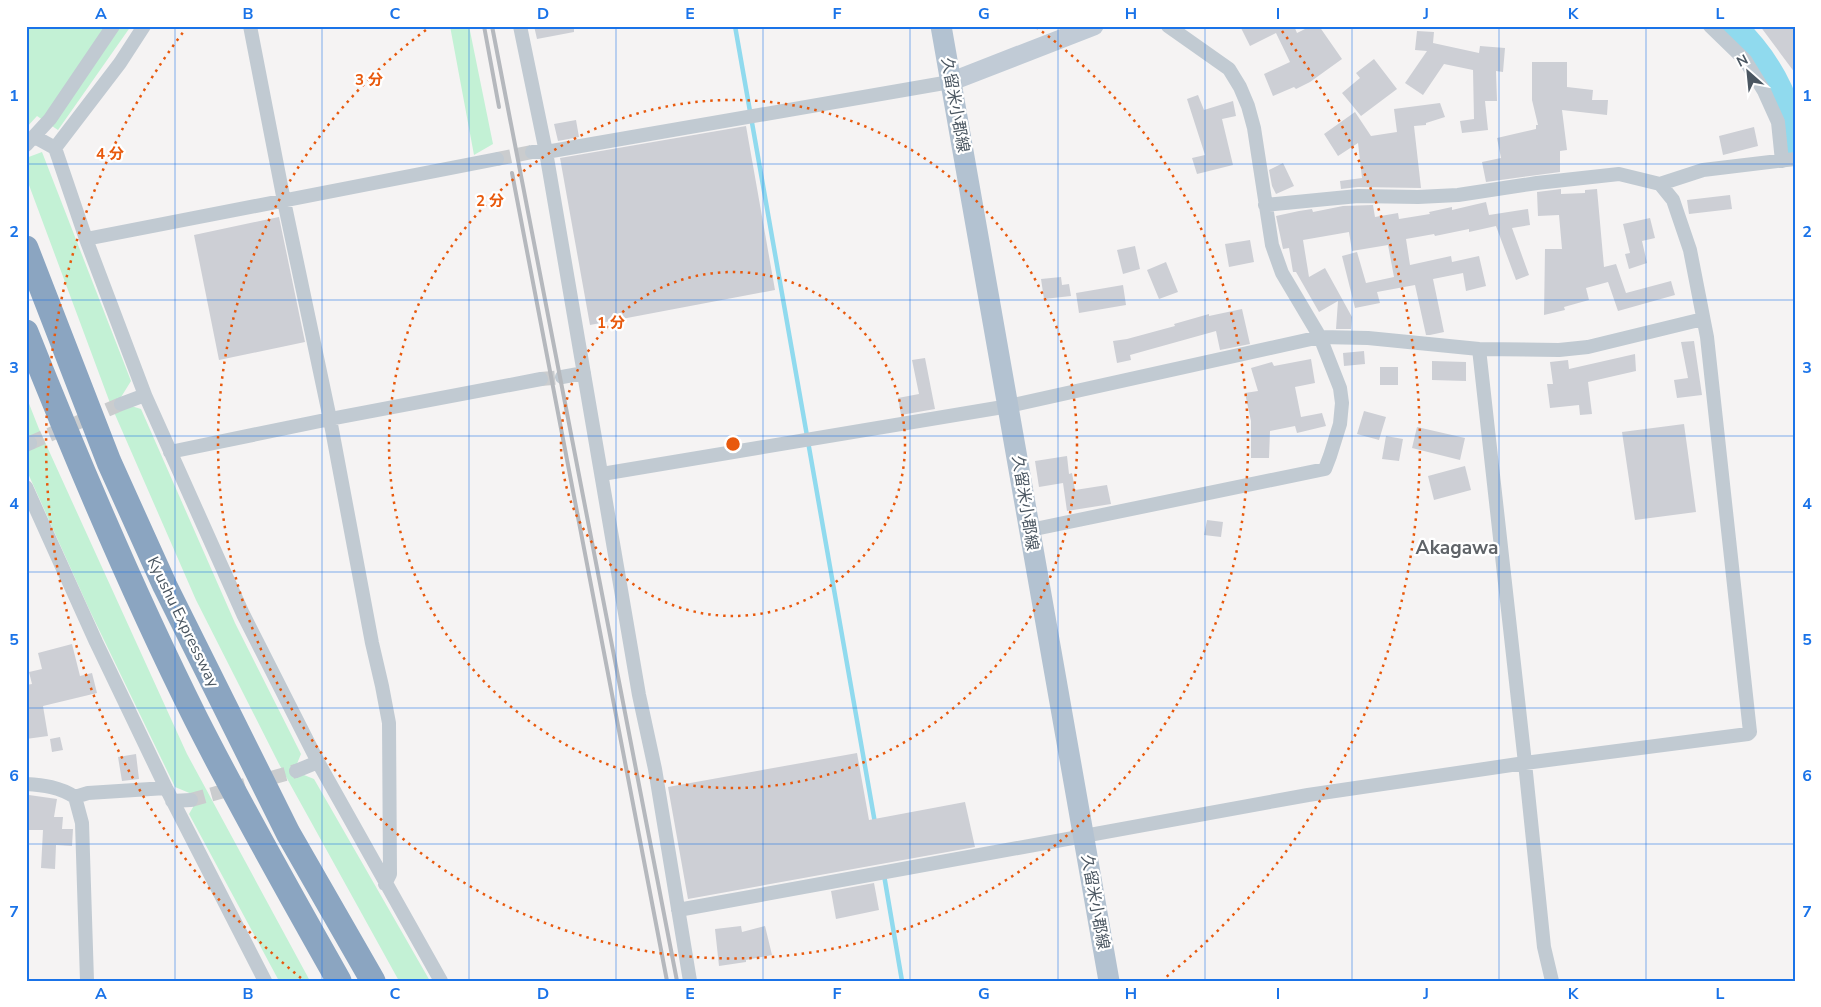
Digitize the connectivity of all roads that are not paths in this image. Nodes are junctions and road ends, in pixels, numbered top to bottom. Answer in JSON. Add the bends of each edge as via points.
{"nodes":[{"id":1,"x":113,"y":26,"type":"edge"},
{"id":2,"x":144,"y":26,"type":"edge"},
{"id":3,"x":250,"y":26,"type":"edge"},
{"id":4,"x":520,"y":26,"type":"edge"},
{"id":5,"x":941,"y":26,"type":"edge"},
{"id":6,"x":1094,"y":26,"type":"edge"},
{"id":7,"x":1168,"y":26,"type":"edge"},
{"id":8,"x":1710,"y":26,"type":"edge"},
{"id":9,"x":950,"y":82,"type":"junction"},
{"id":10,"x":30,"y":141,"type":"edge"},
{"id":11,"x":55,"y":148,"type":"junction"},
{"id":12,"x":539,"y":152,"type":"junction"},
{"id":13,"x":497,"y":159,"type":"tunnel mouth"},
{"id":14,"x":1789,"y":160,"type":"edge"},
{"id":15,"x":1660,"y":184,"type":"junction"},
{"id":16,"x":284,"y":200,"type":"junction"},
{"id":17,"x":1265,"y":205,"type":"junction"},
{"id":18,"x":86,"y":239,"type":"junction"},
{"id":19,"x":26,"y":248,"type":"edge"},
{"id":20,"x":1703,"y":319,"type":"junction"},
{"id":21,"x":26,"y":332,"type":"edge"},
{"id":22,"x":1320,"y":337,"type":"junction"},
{"id":23,"x":1479,"y":350,"type":"junction"},
{"id":24,"x":584,"y":373,"type":"junction"},
{"id":25,"x":562,"y":377,"type":"tunnel mouth"},
{"id":26,"x":541,"y":380,"type":"tunnel mouth"},
{"id":27,"x":145,"y":395,"type":"junction"},
{"id":28,"x":122,"y":404,"type":"tunnel mouth"},
{"id":29,"x":1009,"y":406,"type":"junction"},
{"id":30,"x":330,"y":419,"type":"junction"},
{"id":31,"x":170,"y":452,"type":"junction"},
{"id":32,"x":602,"y":474,"type":"junction"},
{"id":33,"x":26,"y":487,"type":"edge"},
{"id":34,"x":31,"y":507,"type":"edge"},
{"id":35,"x":1030,"y":530,"type":"junction"},
{"id":36,"x":318,"y":762,"type":"junction"},
{"id":37,"x":1525,"y":763,"type":"junction"},
{"id":38,"x":296,"y":771,"type":"tunnel mouth"},
{"id":39,"x":26,"y":784,"type":"edge"},
{"id":40,"x":169,"y":795,"type":"junction"},
{"id":41,"x":75,"y":797,"type":"junction"},
{"id":42,"x":192,"y":800,"type":"tunnel mouth"},
{"id":43,"x":1082,"y":837,"type":"junction"},
{"id":44,"x":385,"y":884,"type":"junction"},
{"id":45,"x":678,"y":910,"type":"junction"},
{"id":46,"x":86,"y":981,"type":"edge"},
{"id":47,"x":265,"y":981,"type":"edge"},
{"id":48,"x":339,"y":981,"type":"edge"},
{"id":49,"x":373,"y":981,"type":"edge"},
{"id":50,"x":441,"y":981,"type":"edge"},
{"id":51,"x":690,"y":981,"type":"edge"},
{"id":52,"x":1109,"y":981,"type":"edge"},
{"id":53,"x":1552,"y":981,"type":"edge"}],
"edges":[{"from":1,"to":10,"type":"street","via":[[50,119]]},
{"from":2,"to":11,"type":"street"},
{"from":3,"to":16,"type":"street"},
{"from":4,"to":12,"type":"street"},
{"from":5,"to":9,"type":"main road","name":"久留米小郡線"},
{"from":6,"to":9,"type":"street"},
{"from":7,"to":17,"type":"street","via":[[1229,69],[1240,87],[1254,128]]},
{"from":8,"to":14,"type":"street","via":[[1745,60],[1764,91],[1778,122]]},
{"from":9,"to":12,"type":"street"},
{"from":9,"to":29,"type":"main road","name":"久留米小郡線"},
{"from":10,"to":11,"type":"street"},
{"from":11,"to":18,"type":"street"},
{"from":12,"to":24,"type":"street"},
{"from":13,"to":16,"type":"street"},
{"from":14,"to":15,"type":"street","via":[[1703,170]]},
{"from":15,"to":17,"type":"street","via":[[1619,174],[1458,195],[1358,196]]},
{"from":15,"to":20,"type":"street","via":[[1673,200],[1690,250]]},
{"from":16,"to":18,"type":"street"},
{"from":16,"to":30,"type":"street"},
{"from":17,"to":22,"type":"street","via":[[1272,245],[1282,273]]},
{"from":18,"to":27,"type":"street"},
{"from":19,"to":49,"type":"highway","name":"Kyushu Expressway","via":[[110,462],[164,586],[288,832]]},
{"from":20,"to":23,"type":"street","via":[[1568,349]]},
{"from":20,"to":37,"type":"street","via":[[1750,732]]},
{"from":21,"to":48,"type":"highway","name":"Kyushu Expressway","via":[[138,598],[263,846]]},
{"from":22,"to":23,"type":"street","via":[[1368,338]]},
{"from":22,"to":29,"type":"street"},
{"from":22,"to":35,"type":"street","via":[[1340,388],[1342,403],[1340,424],[1325,469]]},
{"from":23,"to":37,"type":"street"},
{"from":24,"to":25,"type":"street"},
{"from":24,"to":32,"type":"street"},
{"from":26,"to":30,"type":"street"},
{"from":27,"to":28,"type":"street"},
{"from":27,"to":31,"type":"street"},
{"from":29,"to":32,"type":"street"},
{"from":29,"to":35,"type":"main road","name":"久留米小郡線"},
{"from":30,"to":31,"type":"street"},
{"from":30,"to":44,"type":"street","via":[[389,723],[390,874]]},
{"from":31,"to":36,"type":"street","via":[[243,614]]},
{"from":32,"to":45,"type":"street"},
{"from":33,"to":34,"type":"street"},
{"from":34,"to":40,"type":"street"},
{"from":35,"to":43,"type":"main road","name":"久留米小郡線"},
{"from":36,"to":38,"type":"street"},
{"from":36,"to":44,"type":"street"},
{"from":37,"to":43,"type":"street","via":[[1308,795]]},
{"from":37,"to":53,"type":"street","via":[[1544,947]]},
{"from":39,"to":41,"type":"street","via":[[50,786]]},
{"from":40,"to":41,"type":"street","via":[[88,793]]},
{"from":40,"to":42,"type":"street"},
{"from":40,"to":47,"type":"street"},
{"from":41,"to":46,"type":"street","via":[[82,823]]},
{"from":43,"to":45,"type":"street"},
{"from":43,"to":52,"type":"main road","name":"久留米小郡線"},
{"from":44,"to":50,"type":"street"},
{"from":45,"to":51,"type":"street"}]}
